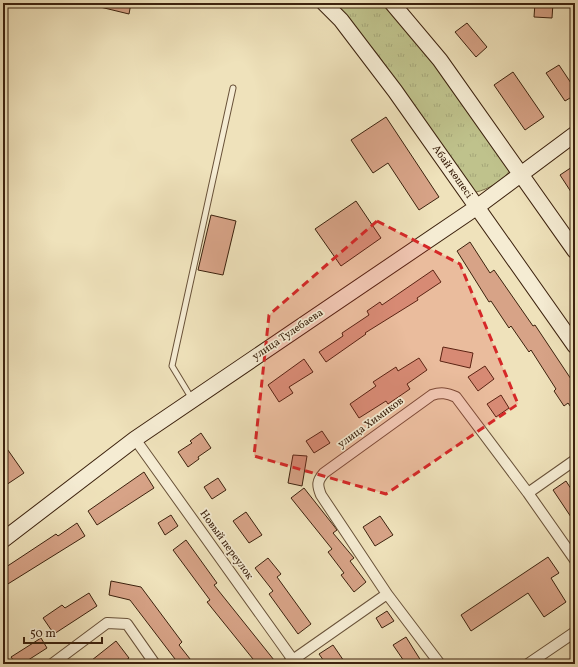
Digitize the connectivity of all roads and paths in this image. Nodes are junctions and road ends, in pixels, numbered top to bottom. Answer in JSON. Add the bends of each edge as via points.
{"nodes":[{"id":1,"x":324,"y":3,"type":"edge"},
{"id":2,"x":392,"y":3,"type":"edge"},
{"id":3,"x":233,"y":88,"type":"dead end"},
{"id":4,"x":575,"y":134,"type":"edge"},
{"id":5,"x":520,"y":173,"type":"junction"},
{"id":6,"x":477,"y":208,"type":"junction"},
{"id":7,"x":575,"y":251,"type":"edge"},
{"id":8,"x":575,"y":346,"type":"edge"},
{"id":9,"x":193,"y":400,"type":"junction"},
{"id":10,"x":135,"y":439,"type":"junction"},
{"id":11,"x":575,"y":460,"type":"edge"},
{"id":12,"x":528,"y":493,"type":"junction"},
{"id":13,"x":3,"y":540,"type":"edge"},
{"id":14,"x":575,"y":560,"type":"edge"},
{"id":15,"x":387,"y":594,"type":"junction"},
{"id":16,"x":575,"y":632,"type":"edge"},
{"id":17,"x":292,"y":663,"type":"edge"},
{"id":18,"x":52,"y":664,"type":"edge"},
{"id":19,"x":155,"y":664,"type":"edge"},
{"id":20,"x":440,"y":664,"type":"edge"},
{"id":21,"x":528,"y":664,"type":"edge"}],
"edges":[{"from":1,"to":6,"type":"street","name":"Абай көшесі","via":[[341,20],[395,91]]},
{"from":2,"to":5,"type":"street","via":[[440,60]]},
{"from":3,"to":9,"type":"lane","via":[[172,366]]},
{"from":4,"to":5,"type":"street","name":"улица Тулебаева"},
{"from":5,"to":6,"type":"street","name":"улица Тулебаева"},
{"from":5,"to":7,"type":"street"},
{"from":6,"to":8,"type":"street","name":"Абай көшесі"},
{"from":6,"to":9,"type":"street","name":"улица Тулебаева"},
{"from":9,"to":10,"type":"street","name":"улица Тулебаева"},
{"from":10,"to":13,"type":"street","name":"улица Тулебаева"},
{"from":10,"to":17,"type":"street","name":"Новый переулок"},
{"from":11,"to":12,"type":"street"},
{"from":12,"to":14,"type":"street","name":"улица Химиков"},
{"from":12,"to":15,"type":"street","name":"улица Химиков","via":[[456,397],[441,392],[432,395],[324,473],[317,486]]},
{"from":15,"to":17,"type":"street"},
{"from":15,"to":20,"type":"street","name":"улица Химиков"},
{"from":16,"to":21,"type":"street"},
{"from":18,"to":19,"type":"street","via":[[107,623],[127,624]]}]}
